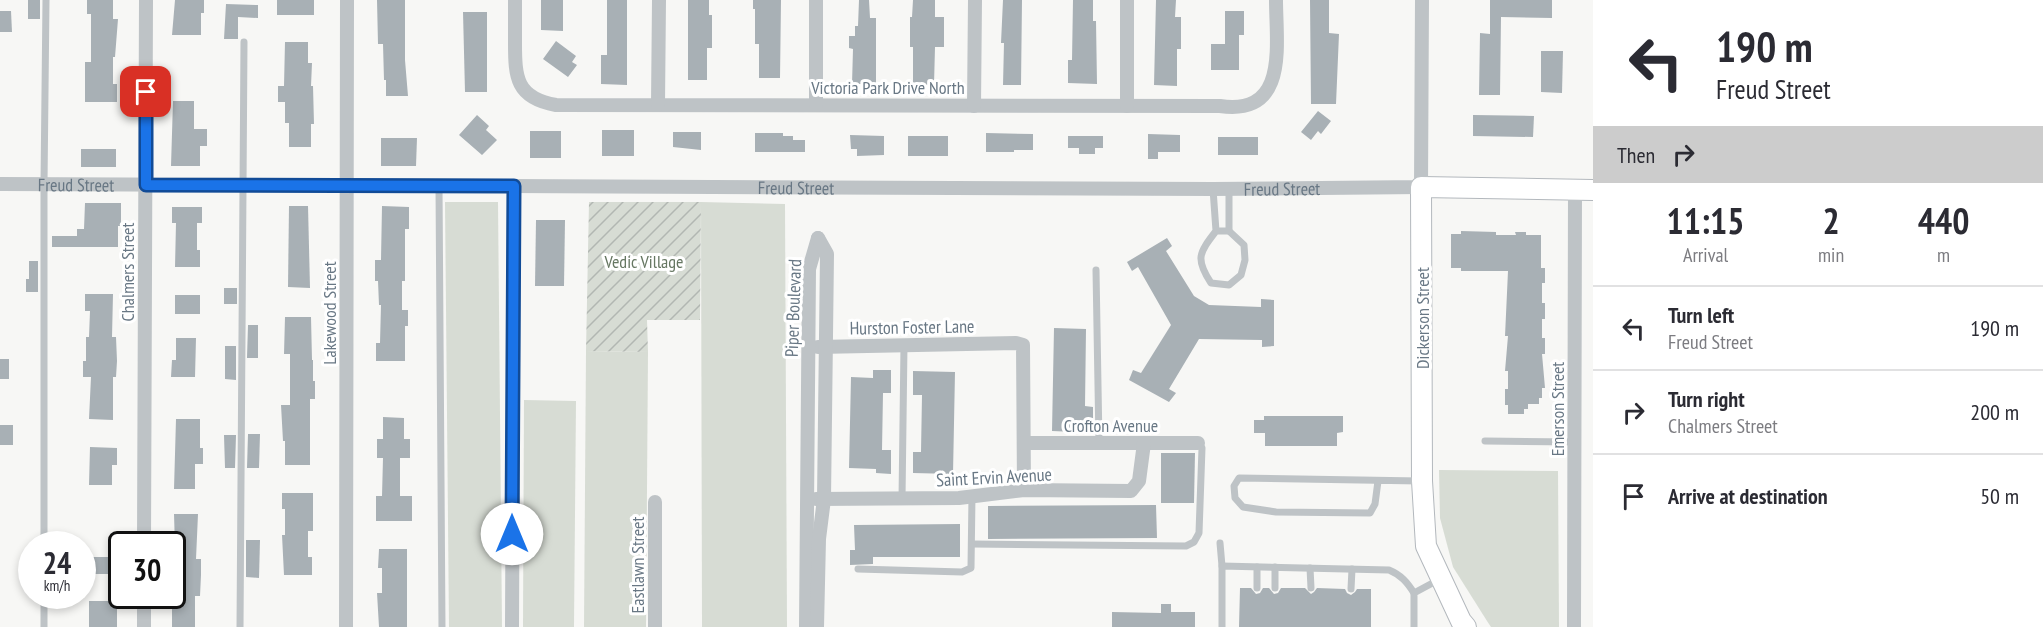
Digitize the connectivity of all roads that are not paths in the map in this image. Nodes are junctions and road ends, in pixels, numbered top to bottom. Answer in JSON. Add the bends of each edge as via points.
{"nodes":[{"id":1,"x":46,"y":0,"type":"edge"},
{"id":2,"x":146,"y":0,"type":"edge"},
{"id":3,"x":347,"y":0,"type":"edge"},
{"id":4,"x":515,"y":0,"type":"edge"},
{"id":5,"x":659,"y":0,"type":"edge"},
{"id":6,"x":816,"y":0,"type":"edge"},
{"id":7,"x":975,"y":0,"type":"edge"},
{"id":8,"x":1127,"y":0,"type":"edge"},
{"id":9,"x":1276,"y":0,"type":"edge"},
{"id":10,"x":1422,"y":0,"type":"edge"},
{"id":11,"x":243,"y":42,"type":"dead end"},
{"id":12,"x":658,"y":104,"type":"junction"},
{"id":13,"x":816,"y":105,"type":"junction"},
{"id":14,"x":974,"y":106,"type":"junction"},
{"id":15,"x":1126,"y":106,"type":"junction"},
{"id":16,"x":0,"y":184,"type":"edge"},
{"id":17,"x":44,"y":184,"type":"junction"},
{"id":18,"x":146,"y":185,"type":"junction"},
{"id":19,"x":244,"y":185,"type":"junction"},
{"id":20,"x":347,"y":186,"type":"junction"},
{"id":21,"x":439,"y":186,"type":"junction"},
{"id":22,"x":514,"y":186,"type":"junction"},
{"id":23,"x":1421,"y":187,"type":"junction"},
{"id":24,"x":1214,"y":189,"type":"junction"},
{"id":25,"x":1229,"y":189,"type":"junction"},
{"id":26,"x":1584,"y":190,"type":"edge"},
{"id":27,"x":1216,"y":231,"type":"junction"},
{"id":28,"x":1229,"y":231,"type":"junction"},
{"id":29,"x":1096,"y":270,"type":"dead end"},
{"id":30,"x":904,"y":345,"type":"junction"},
{"id":31,"x":809,"y":346,"type":"junction"},
{"id":32,"x":825,"y":347,"type":"junction"},
{"id":33,"x":1485,"y":441,"type":"dead end"},
{"id":34,"x":1574,"y":442,"type":"junction"},
{"id":35,"x":1024,"y":443,"type":"junction"},
{"id":36,"x":1099,"y":443,"type":"junction"},
{"id":37,"x":1144,"y":443,"type":"junction"},
{"id":38,"x":1198,"y":443,"type":"joint"},
{"id":39,"x":1378,"y":481,"type":"junction"},
{"id":40,"x":1422,"y":481,"type":"junction"},
{"id":41,"x":1024,"y":490,"type":"junction"},
{"id":42,"x":972,"y":495,"type":"junction"},
{"id":43,"x":808,"y":499,"type":"junction"},
{"id":44,"x":824,"y":499,"type":"junction"},
{"id":45,"x":902,"y":499,"type":"junction"},
{"id":46,"x":655,"y":502,"type":"dead end"},
{"id":47,"x":44,"y":531,"type":"edge"},
{"id":48,"x":144,"y":531,"type":"edge"},
{"id":49,"x":1220,"y":543,"type":"dead end"},
{"id":50,"x":972,"y":544,"type":"junction"},
{"id":51,"x":1221,"y":566,"type":"junction"},
{"id":52,"x":1257,"y":567,"type":"junction"},
{"id":53,"x":1275,"y":567,"type":"junction"},
{"id":54,"x":1310,"y":568,"type":"junction"},
{"id":55,"x":1352,"y":569,"type":"junction"},
{"id":56,"x":858,"y":570,"type":"dead end"},
{"id":57,"x":1440,"y":579,"type":"junction"},
{"id":58,"x":1257,"y":588,"type":"dead end"},
{"id":59,"x":1275,"y":588,"type":"dead end"},
{"id":60,"x":1311,"y":588,"type":"dead end"},
{"id":61,"x":1351,"y":589,"type":"dead end"},
{"id":62,"x":1414,"y":593,"type":"junction"},
{"id":63,"x":44,"y":609,"type":"edge"},
{"id":64,"x":144,"y":609,"type":"edge"},
{"id":65,"x":44,"y":627,"type":"edge"},
{"id":66,"x":144,"y":627,"type":"edge"},
{"id":67,"x":240,"y":627,"type":"edge"},
{"id":68,"x":346,"y":627,"type":"edge"},
{"id":69,"x":442,"y":627,"type":"edge"},
{"id":70,"x":512,"y":627,"type":"edge"},
{"id":71,"x":655,"y":627,"type":"edge"},
{"id":72,"x":806,"y":627,"type":"edge"},
{"id":73,"x":817,"y":627,"type":"edge"},
{"id":74,"x":1222,"y":627,"type":"edge"},
{"id":75,"x":1414,"y":627,"type":"edge"},
{"id":76,"x":1466,"y":627,"type":"edge"},
{"id":77,"x":1574,"y":627,"type":"edge"}],
"edges":[{"from":1,"to":17,"type":"lane"},
{"from":2,"to":18,"type":"street","name":"Chalmers Street"},
{"from":3,"to":20,"type":"street","name":"Lakewood Street"},
{"from":4,"to":12,"type":"street","name":"Victoria Park Drive North","via":[[514,68],[522,87],[537,100],[556,105]]},
{"from":5,"to":12,"type":"street"},
{"from":6,"to":13,"type":"street"},
{"from":7,"to":14,"type":"street"},
{"from":8,"to":15,"type":"street"},
{"from":9,"to":15,"type":"street","name":"Victoria Park Drive North","via":[[1275,76],[1268,89],[1253,102],[1230,108]]},
{"from":10,"to":23,"type":"street","name":"Dickerson Street"},
{"from":11,"to":19,"type":"lane"},
{"from":12,"to":13,"type":"street","name":"Victoria Park Drive North"},
{"from":13,"to":14,"type":"street","name":"Victoria Park Drive North"},
{"from":14,"to":15,"type":"street","name":"Victoria Park Drive North"},
{"from":16,"to":17,"type":"street","name":"Freud Street"},
{"from":17,"to":18,"type":"street","name":"Freud Street"},
{"from":17,"to":47,"type":"lane"},
{"from":18,"to":19,"type":"street","name":"Freud Street"},
{"from":18,"to":48,"type":"street","name":"Chalmers Street"},
{"from":19,"to":20,"type":"street","name":"Freud Street"},
{"from":19,"to":67,"type":"lane"},
{"from":20,"to":21,"type":"street","name":"Freud Street"},
{"from":20,"to":68,"type":"street","name":"Lakewood Street"},
{"from":21,"to":22,"type":"street","name":"Freud Street"},
{"from":21,"to":69,"type":"lane"},
{"from":22,"to":24,"type":"street","name":"Freud Street"},
{"from":22,"to":70,"type":"street"},
{"from":23,"to":25,"type":"street","name":"Freud Street"},
{"from":23,"to":26,"type":"street","name":"Freud Street"},
{"from":23,"to":40,"type":"street","name":"Dickerson Street"},
{"from":24,"to":25,"type":"street","name":"Freud Street"},
{"from":24,"to":27,"type":"lane"},
{"from":25,"to":28,"type":"lane"},
{"from":26,"to":34,"type":"street","name":"Emerson Street"},
{"from":27,"to":28,"type":"lane"},
{"from":27,"to":28,"type":"lane","via":[[1202,249],[1201,268],[1211,283],[1229,285],[1242,275],[1245,260],[1244,245]]},
{"from":29,"to":36,"type":"lane"},
{"from":30,"to":32,"type":"street","name":"Hurston Foster Lane"},
{"from":30,"to":35,"type":"street","name":"Hurston Foster Lane","via":[[1023,345]]},
{"from":30,"to":45,"type":"lane"},
{"from":31,"to":32,"type":"street","name":"Hurston Foster Lane"},
{"from":31,"to":32,"type":"street","name":"Piper Boulevard","via":[[809,269],[818,238],[827,254]]},
{"from":31,"to":43,"type":"street","name":"Piper Boulevard"},
{"from":32,"to":44,"type":"street","name":"Piper Boulevard"},
{"from":33,"to":34,"type":"lane"},
{"from":34,"to":77,"type":"street","name":"Emerson Street"},
{"from":35,"to":36,"type":"street","name":"Crofton Avenue"},
{"from":35,"to":41,"type":"street"},
{"from":36,"to":37,"type":"street","name":"Crofton Avenue"},
{"from":37,"to":38,"type":"street","name":"Crofton Avenue"},
{"from":37,"to":41,"type":"street","name":"Saint Ervin Avenue","via":[[1139,481],[1131,491]]},
{"from":38,"to":50,"type":"lane","via":[[1202,448],[1199,532],[1194,542],[1186,546]]},
{"from":39,"to":39,"type":"lane","via":[[1239,478],[1234,486],[1235,498],[1243,507],[1276,512],[1370,513]]},
{"from":39,"to":40,"type":"lane"},
{"from":40,"to":57,"type":"street","name":"Dickerson Street","via":[[1426,546]]},
{"from":41,"to":42,"type":"street","name":"Saint Ervin Avenue"},
{"from":42,"to":45,"type":"street","name":"Saint Ervin Avenue"},
{"from":42,"to":50,"type":"lane"},
{"from":43,"to":44,"type":"street","name":"Saint Ervin Avenue"},
{"from":43,"to":72,"type":"street","name":"Piper Boulevard"},
{"from":44,"to":45,"type":"street","name":"Saint Ervin Avenue"},
{"from":44,"to":73,"type":"street","name":"Piper Boulevard"},
{"from":46,"to":71,"type":"street","name":"Eastlawn Street"},
{"from":49,"to":51,"type":"lane"},
{"from":50,"to":56,"type":"lane","via":[[971,568],[962,572]]},
{"from":51,"to":52,"type":"lane"},
{"from":51,"to":74,"type":"lane"},
{"from":52,"to":53,"type":"lane"},
{"from":52,"to":58,"type":"lane"},
{"from":53,"to":54,"type":"lane"},
{"from":53,"to":59,"type":"lane"},
{"from":54,"to":55,"type":"lane"},
{"from":54,"to":60,"type":"lane"},
{"from":55,"to":61,"type":"lane"},
{"from":55,"to":62,"type":"lane","via":[[1389,570],[1399,574]]},
{"from":57,"to":62,"type":"lane"},
{"from":57,"to":76,"type":"street","name":"Dickerson Street"},
{"from":62,"to":75,"type":"lane"},
{"from":63,"to":65,"type":"lane"},
{"from":64,"to":66,"type":"street"}]}
